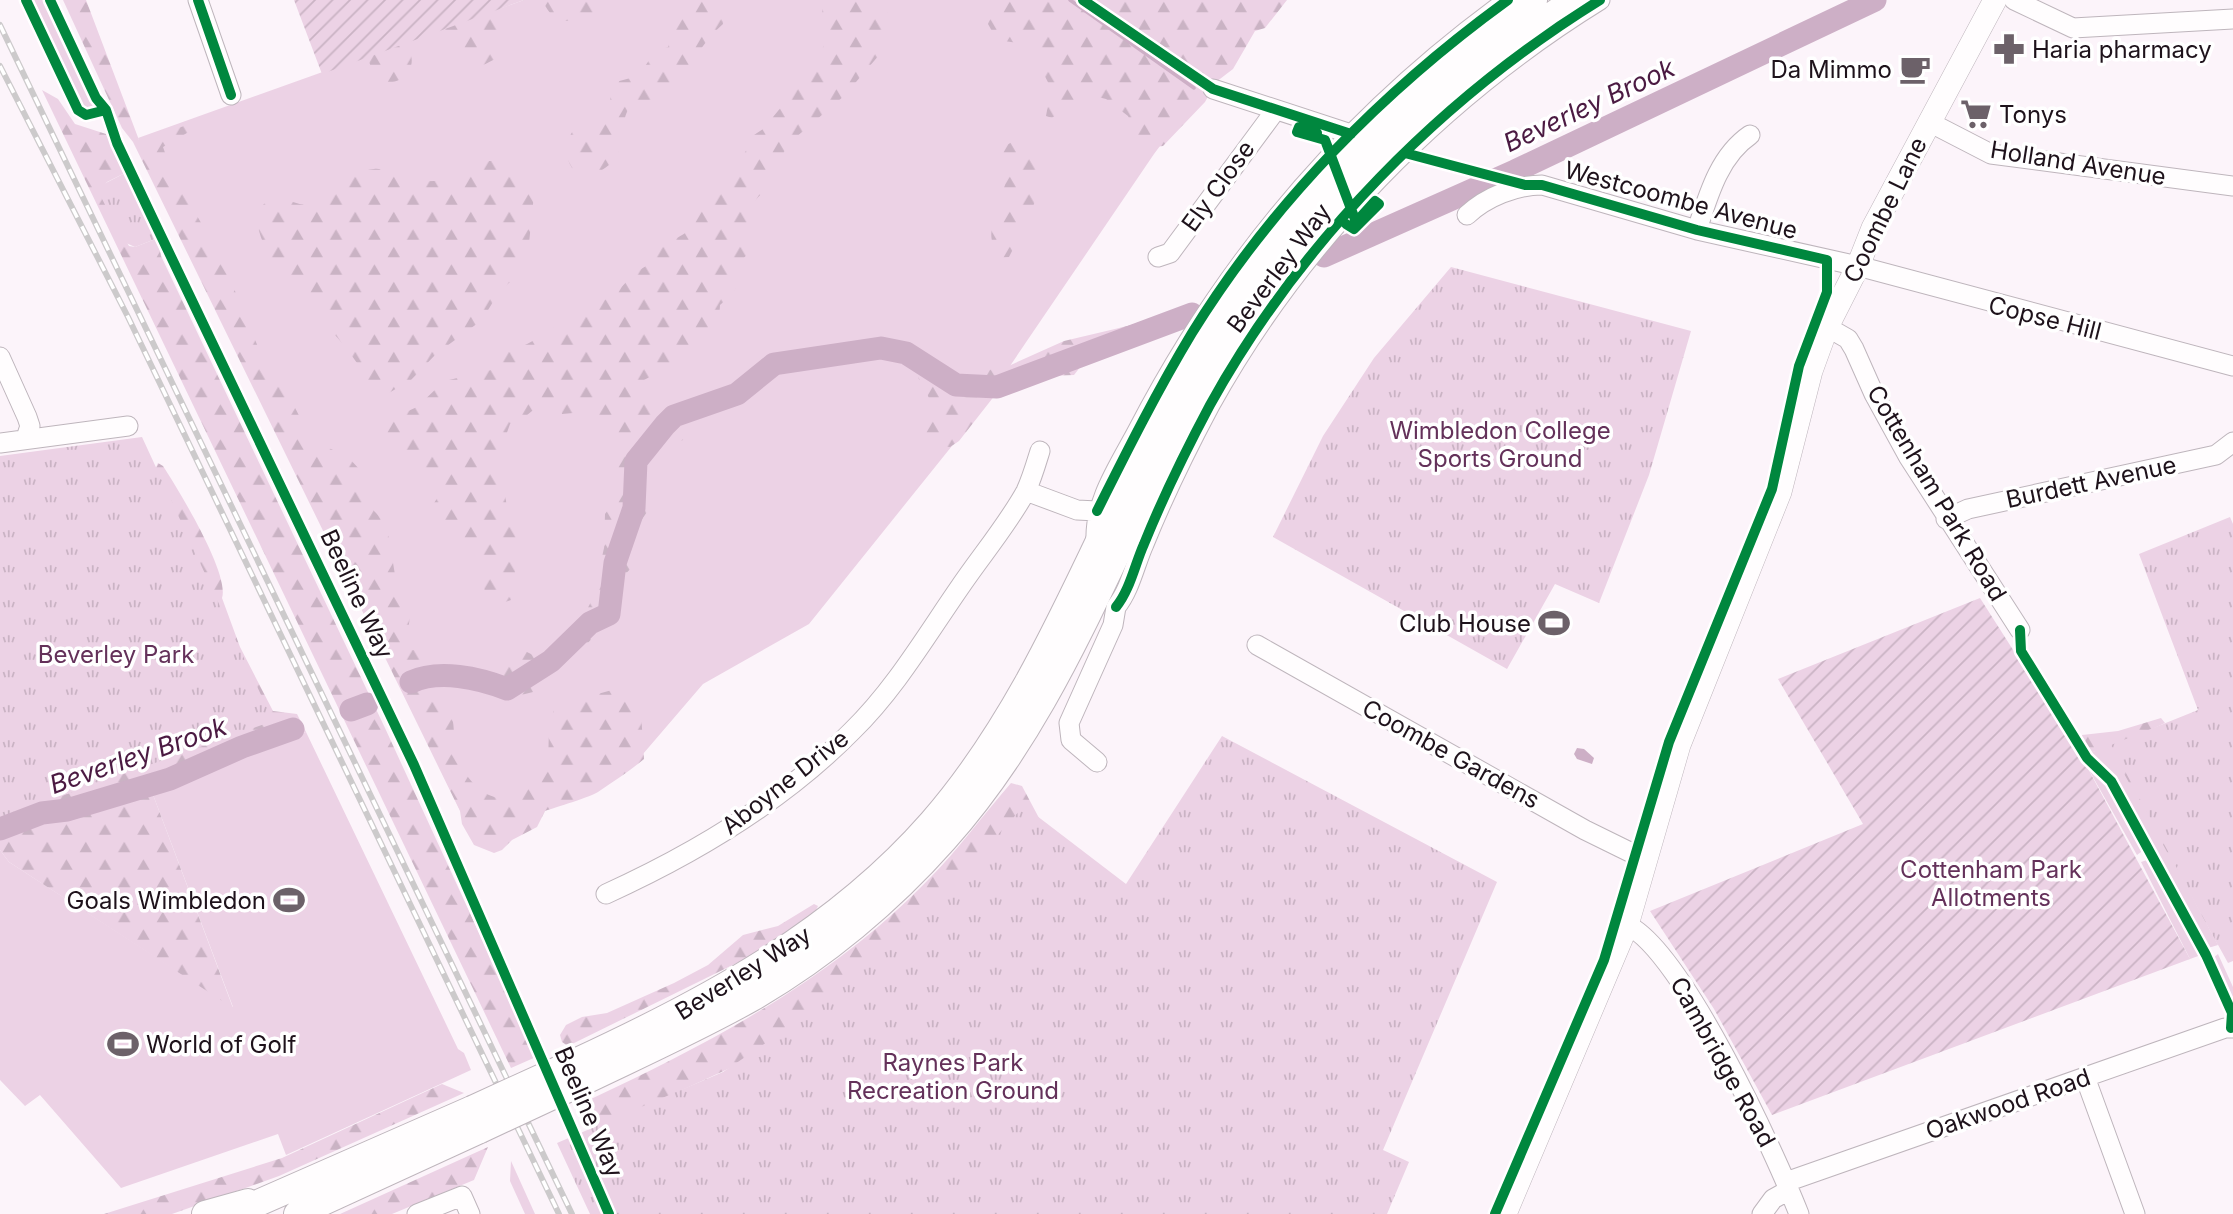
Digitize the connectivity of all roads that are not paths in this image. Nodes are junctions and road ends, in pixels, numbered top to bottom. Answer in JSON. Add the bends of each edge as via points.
{"nodes":[{"id":1,"x":198,"y":0,"type":"edge"},
{"id":2,"x":1508,"y":0,"type":"edge"},
{"id":3,"x":1534,"y":0,"type":"edge"},
{"id":4,"x":1574,"y":0,"type":"edge"},
{"id":5,"x":1600,"y":0,"type":"edge"},
{"id":6,"x":1994,"y":0,"type":"edge"},
{"id":7,"x":2014,"y":0,"type":"edge"},
{"id":8,"x":2233,"y":19,"type":"edge"},
{"id":9,"x":1213,"y":89,"type":"dead end"},
{"id":10,"x":231,"y":96,"type":"dead end"},
{"id":11,"x":1275,"y":111,"type":"junction"},
{"id":12,"x":1929,"y":122,"type":"junction"},
{"id":13,"x":1351,"y":134,"type":"junction"},
{"id":14,"x":1750,"y":135,"type":"dead end"},
{"id":15,"x":2233,"y":186,"type":"edge"},
{"id":16,"x":1467,"y":215,"type":"dead end"},
{"id":17,"x":1697,"y":230,"type":"junction"},
{"id":18,"x":1158,"y":257,"type":"dead end"},
{"id":19,"x":1858,"y":266,"type":"junction"},
{"id":20,"x":1827,"y":327,"type":"junction"},
{"id":21,"x":0,"y":357,"type":"edge"},
{"id":22,"x":2233,"y":366,"type":"edge"},
{"id":23,"x":128,"y":426,"type":"dead end"},
{"id":24,"x":26,"y":438,"type":"junction"},
{"id":25,"x":2233,"y":442,"type":"edge"},
{"id":26,"x":0,"y":443,"type":"edge"},
{"id":27,"x":1041,"y":451,"type":"dead end"},
{"id":28,"x":1026,"y":491,"type":"junction"},
{"id":29,"x":1097,"y":511,"type":"junction"},
{"id":30,"x":1946,"y":519,"type":"junction"},
{"id":31,"x":1096,"y":547,"type":"junction"},
{"id":32,"x":1116,"y":607,"type":"junction"},
{"id":33,"x":2020,"y":630,"type":"dead end"},
{"id":34,"x":1257,"y":645,"type":"dead end"},
{"id":35,"x":1074,"y":646,"type":"junction"},
{"id":36,"x":1097,"y":762,"type":"dead end"},
{"id":37,"x":1646,"y":860,"type":"junction"},
{"id":38,"x":606,"y":894,"type":"dead end"},
{"id":39,"x":1627,"y":925,"type":"junction"},
{"id":40,"x":2232,"y":1028,"type":"edge"},
{"id":41,"x":579,"y":1072,"type":"junction"},
{"id":42,"x":2085,"y":1077,"type":"junction"},
{"id":43,"x":1788,"y":1186,"type":"junction"},
{"id":44,"x":294,"y":1202,"type":"edge"},
{"id":45,"x":466,"y":1205,"type":"edge"},
{"id":46,"x":205,"y":1214,"type":"edge"},
{"id":47,"x":233,"y":1214,"type":"edge"},
{"id":48,"x":417,"y":1214,"type":"edge"},
{"id":49,"x":1505,"y":1214,"type":"edge"},
{"id":50,"x":1762,"y":1214,"type":"edge"},
{"id":51,"x":1799,"y":1214,"type":"edge"},
{"id":52,"x":2135,"y":1214,"type":"edge"}],
"edges":[{"from":1,"to":10,"type":"street"},
{"from":2,"to":13,"type":"street","name":"Beverley Way"},
{"from":3,"to":31,"type":"highway","name":"Beverley Way","via":[[1455,58],[1398,110],[1274,241],[1188,365]]},
{"from":4,"to":35,"type":"highway","name":"Beverley Way","via":[[1510,45],[1413,125],[1353,183],[1285,262],[1184,420]]},
{"from":5,"to":32,"type":"street","name":"Beverley Way","via":[[1490,77],[1442,118],[1347,213],[1301,269],[1210,405]]},
{"from":6,"to":12,"type":"main road","name":"Coombe Lane"},
{"from":7,"to":8,"type":"street","via":[[2073,28]]},
{"from":9,"to":11,"type":"street"},
{"from":11,"to":13,"type":"street"},
{"from":11,"to":18,"type":"street","name":"Ely Close","via":[[1170,253]]},
{"from":12,"to":15,"type":"street","name":"Holland Avenue","via":[[1991,154]]},
{"from":12,"to":19,"type":"main road","name":"Coombe Lane"},
{"from":13,"to":29,"type":"street","name":"Beverley Way","via":[[1297,192],[1228,279],[1164,381]]},
{"from":14,"to":17,"type":"street","name":"Westcoombe Avenue","via":[[1729,152]]},
{"from":16,"to":17,"type":"street","name":"Westcoombe Avenue","via":[[1477,205],[1525,185],[1542,185]]},
{"from":17,"to":19,"type":"street","name":"Westcoombe Avenue"},
{"from":19,"to":20,"type":"main road","name":"Coombe Lane"},
{"from":19,"to":22,"type":"street","name":"Copse Hill"},
{"from":20,"to":30,"type":"street","name":"Cottenham Park Road","via":[[1848,339]]},
{"from":20,"to":37,"type":"main road","name":"Coombe Lane","via":[[1780,492],[1679,745]]},
{"from":21,"to":24,"type":"street","via":[[30,426]]},
{"from":23,"to":24,"type":"street"},
{"from":24,"to":26,"type":"street"},
{"from":25,"to":30,"type":"street","name":"Burdett Avenue","via":[[2216,455],[1968,509]]},
{"from":27,"to":28,"type":"street","name":"Aboyne Drive"},
{"from":28,"to":29,"type":"street","via":[[1077,510]]},
{"from":28,"to":38,"type":"street","name":"Aboyne Drive","via":[[908,663],[852,732],[735,824],[653,873]]},
{"from":29,"to":31,"type":"street","name":"Beverley Way"},
{"from":30,"to":33,"type":"street","name":"Cottenham Park Road"},
{"from":31,"to":41,"type":"highway","name":"Beverley Way","via":[[1014,707],[983,757],[905,850],[852,901],[742,978]]},
{"from":32,"to":35,"type":"street","name":"Beverley Way","via":[[1099,615]]},
{"from":32,"to":36,"type":"street","name":"Beverley Way","via":[[1113,625],[1069,723],[1070,740]]},
{"from":34,"to":37,"type":"street","name":"Coombe Gardens"},
{"from":35,"to":41,"type":"highway","name":"Beverley Way","via":[[999,771],[947,837],[888,897],[753,997]]},
{"from":37,"to":39,"type":"main road","name":"Coombe Lane"},
{"from":39,"to":43,"type":"street","name":"Cambridge Road","via":[[1651,941],[1699,1015],[1740,1083]]},
{"from":39,"to":49,"type":"main road","name":"Coombe Lane"},
{"from":40,"to":42,"type":"street","name":"Oakwood Road"},
{"from":41,"to":44,"type":"highway","name":"Beverley Way","bridge":true},
{"from":42,"to":43,"type":"street","name":"Oakwood Road"},
{"from":42,"to":52,"type":"street"},
{"from":43,"to":50,"type":"street"},
{"from":43,"to":51,"type":"street","name":"Cambridge Road"},
{"from":44,"to":46,"type":"highway"},
{"from":44,"to":47,"type":"highway","name":"Beverley Way"},
{"from":45,"to":48,"type":"street"}]}
